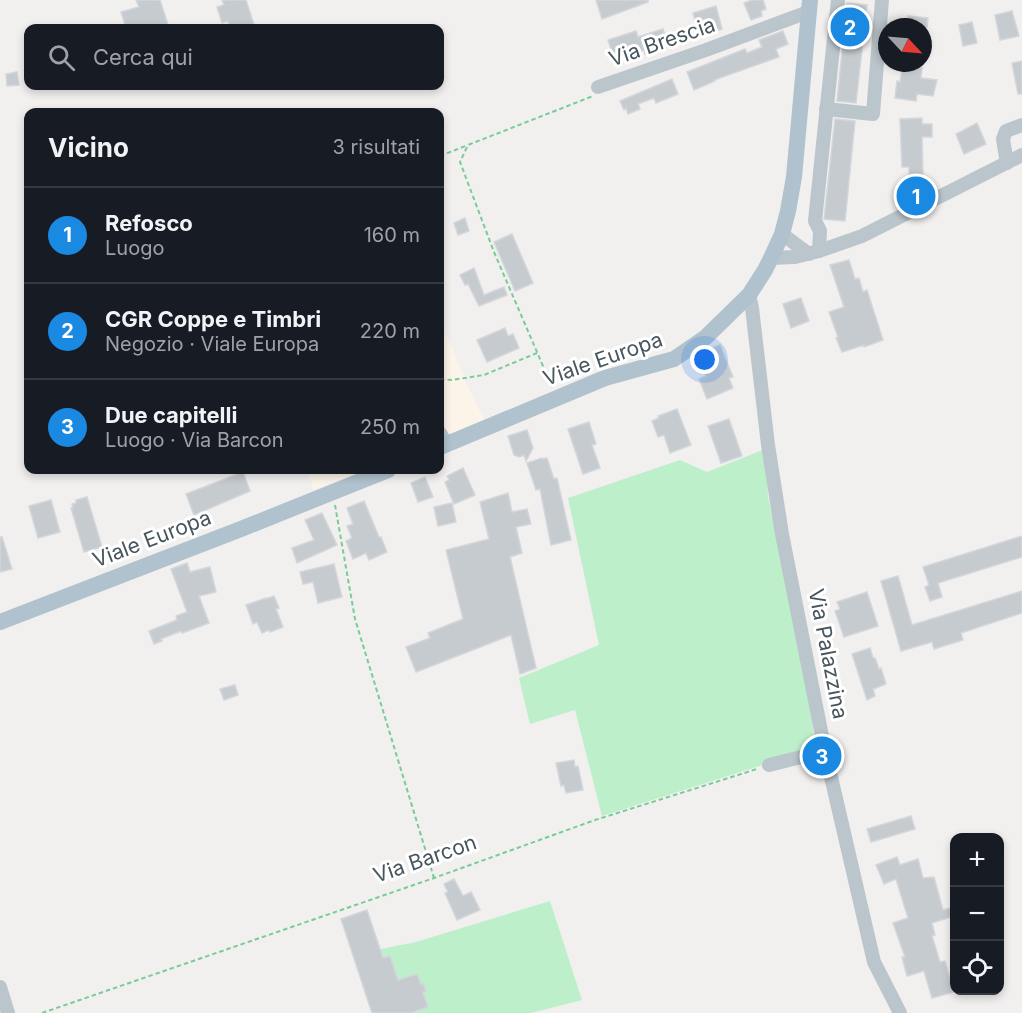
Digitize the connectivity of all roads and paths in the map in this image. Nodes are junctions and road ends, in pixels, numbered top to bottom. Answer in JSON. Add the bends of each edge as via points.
{"nodes":[{"id":1,"x":838,"y":0,"type":"edge"},
{"id":2,"x":882,"y":0,"type":"edge"},
{"id":3,"x":809,"y":6,"type":"edge"},
{"id":4,"x":598,"y":87,"type":"joint"},
{"id":5,"x":826,"y":109,"type":"junction"},
{"id":6,"x":1022,"y":125,"type":"edge"},
{"id":7,"x":468,"y":146,"type":"junction"},
{"id":8,"x":444,"y":155,"type":"edge"},
{"id":9,"x":1022,"y":155,"type":"edge"},
{"id":10,"x":1008,"y":162,"type":"junction"},
{"id":11,"x":782,"y":234,"type":"junction"},
{"id":12,"x":814,"y":253,"type":"junction"},
{"id":13,"x":771,"y":258,"type":"junction"},
{"id":14,"x":749,"y":295,"type":"junction"},
{"id":15,"x":537,"y":352,"type":"junction"},
{"id":16,"x":444,"y":379,"type":"edge"},
{"id":17,"x":556,"y":398,"type":"junction"},
{"id":18,"x":444,"y":440,"type":"edge"},
{"id":19,"x":378,"y":474,"type":"edge"},
{"id":20,"x":333,"y":493,"type":"junction"},
{"id":21,"x":0,"y":622,"type":"edge"},
{"id":22,"x":825,"y":751,"type":"junction"},
{"id":23,"x":769,"y":765,"type":"joint"},
{"id":24,"x":434,"y":878,"type":"junction"},
{"id":25,"x":0,"y":987,"type":"edge"},
{"id":26,"x":8,"y":1013,"type":"edge"},
{"id":27,"x":42,"y":1013,"type":"edge"},
{"id":28,"x":900,"y":1013,"type":"edge"}],
"edges":[{"from":1,"to":5,"type":"street"},
{"from":2,"to":5,"type":"street","via":[[873,114]]},
{"from":3,"to":4,"type":"street","name":"Via Brescia","via":[[706,50]]},
{"from":3,"to":11,"type":"main road","name":"Viale Europa","via":[[794,177]]},
{"from":4,"to":7,"type":"path","via":[[592,97]]},
{"from":5,"to":12,"type":"street","via":[[815,221],[820,231]]},
{"from":6,"to":10,"type":"street","via":[[1006,130],[1003,139]]},
{"from":7,"to":8,"type":"path"},
{"from":7,"to":15,"type":"path","via":[[460,162]]},
{"from":9,"to":10,"type":"street"},
{"from":10,"to":12,"type":"street","via":[[862,236]]},
{"from":11,"to":12,"type":"street"},
{"from":11,"to":13,"type":"main road","name":"Viale Europa"},
{"from":12,"to":13,"type":"street"},
{"from":13,"to":14,"type":"main road","name":"Viale Europa"},
{"from":14,"to":17,"type":"main road","name":"Viale Europa","via":[[706,337],[674,359],[605,378]]},
{"from":14,"to":22,"type":"street","name":"Via Palazzina","via":[[778,512]]},
{"from":15,"to":16,"type":"path","via":[[484,375]]},
{"from":15,"to":17,"type":"path"},
{"from":17,"to":18,"type":"main road","name":"Viale Europa"},
{"from":19,"to":20,"type":"main road","name":"Viale Europa"},
{"from":20,"to":21,"type":"main road","name":"Viale Europa"},
{"from":20,"to":24,"type":"path","via":[[355,619]]},
{"from":22,"to":23,"type":"street"},
{"from":22,"to":28,"type":"street","name":"Via Palazzina","via":[[874,962]]},
{"from":23,"to":24,"type":"path","name":"Via Barcon","via":[[595,820]]},
{"from":24,"to":27,"type":"path","name":"Via Barcon"},
{"from":25,"to":26,"type":"street"}]}
